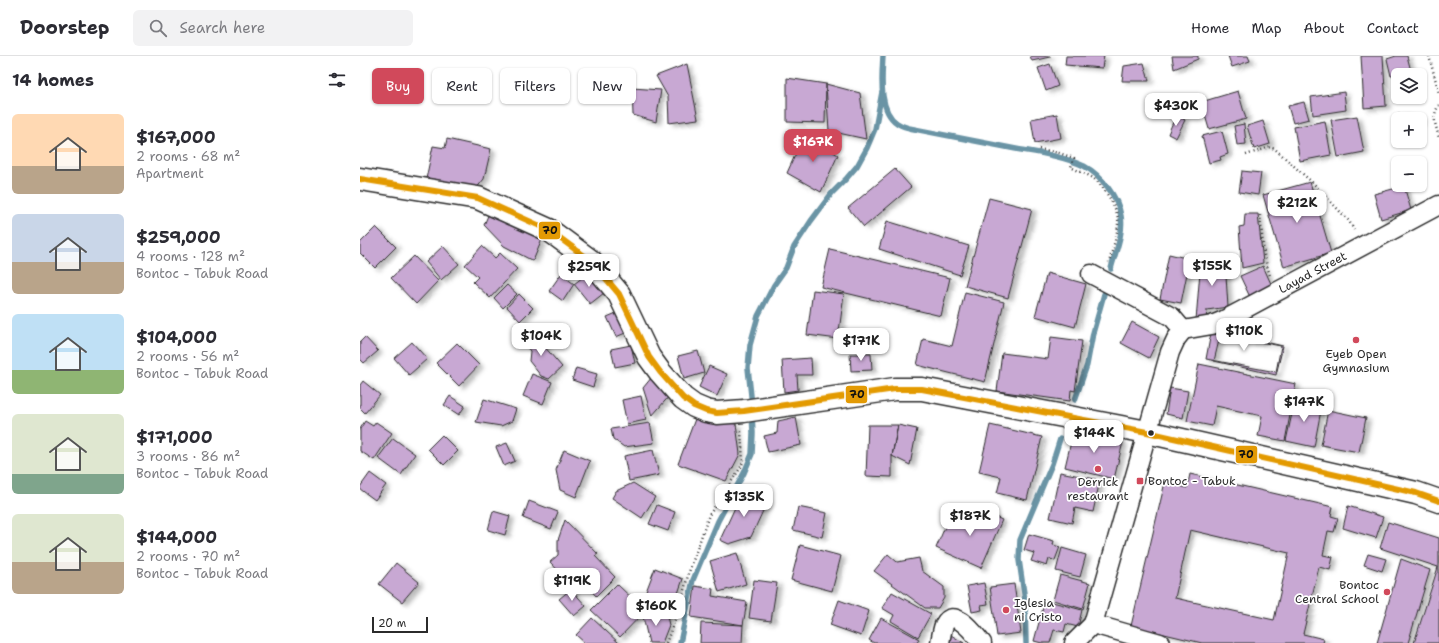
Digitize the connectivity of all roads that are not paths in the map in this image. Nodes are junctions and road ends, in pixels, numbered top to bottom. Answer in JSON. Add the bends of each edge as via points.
{"nodes":[{"id":1,"x":360,"y":180,"type":"edge"},
{"id":2,"x":1439,"y":205,"type":"edge"},
{"id":3,"x":1098,"y":278,"type":"road end"},
{"id":4,"x":1183,"y":330,"type":"junction"},
{"id":5,"x":1147,"y":432,"type":"junction"},
{"id":6,"x":1439,"y":501,"type":"edge"},
{"id":7,"x":1093,"y":624,"type":"junction"},
{"id":8,"x":940,"y":643,"type":"edge"},
{"id":9,"x":982,"y":643,"type":"edge"},
{"id":10,"x":1074,"y":643,"type":"edge"},
{"id":11,"x":1160,"y":643,"type":"edge"}],
"edges":[{"from":1,"to":5,"type":"highway","via":[[478,198],[549,230],[591,262],[620,294],[649,357],[660,372],[683,398],[706,411],[747,411],[908,388]]},
{"from":2,"to":4,"type":"street","name":"Layad Street","via":[[1224,320],[1212,325]]},
{"from":3,"to":4,"type":"street","via":[[1172,317]]},
{"from":4,"to":5,"type":"street","via":[[1170,352]]},
{"from":5,"to":6,"type":"highway","via":[[1416,493]]},
{"from":5,"to":7,"type":"street"},
{"from":7,"to":10,"type":"street"},
{"from":7,"to":11,"type":"street"},
{"from":8,"to":9,"type":"street","via":[[944,624],[953,618],[966,625]]}]}
